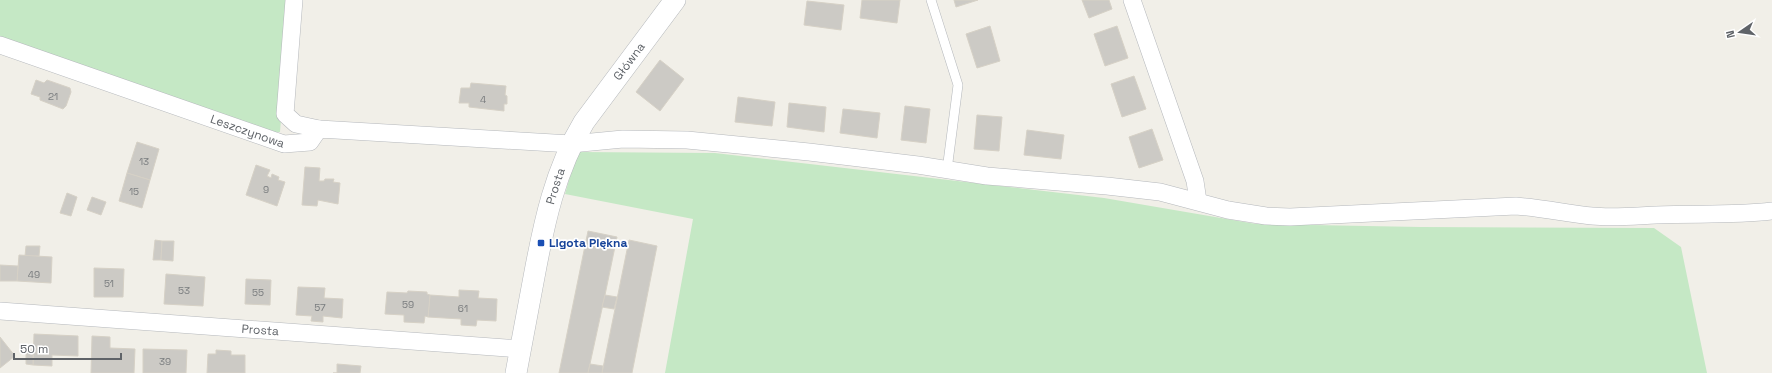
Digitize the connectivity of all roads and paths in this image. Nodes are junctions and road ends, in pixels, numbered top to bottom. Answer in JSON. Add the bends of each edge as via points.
{"nodes":[{"id":1,"x":294,"y":0,"type":"edge"},
{"id":2,"x":675,"y":0,"type":"edge"},
{"id":3,"x":931,"y":0,"type":"edge"},
{"id":4,"x":1132,"y":0,"type":"edge"},
{"id":5,"x":0,"y":45,"type":"edge"},
{"id":6,"x":584,"y":122,"type":"joint"},
{"id":7,"x":319,"y":129,"type":"junction"},
{"id":8,"x":571,"y":144,"type":"junction"},
{"id":9,"x":947,"y":170,"type":"junction"},
{"id":10,"x":1198,"y":201,"type":"junction"},
{"id":11,"x":1772,"y":211,"type":"edge"},
{"id":12,"x":0,"y":311,"type":"edge"},
{"id":13,"x":520,"y":348,"type":"junction"},
{"id":14,"x":516,"y":373,"type":"edge"}],
"edges":[{"from":1,"to":7,"type":"street","via":[[285,114],[296,124]]},
{"from":2,"to":6,"type":"street","name":"Główna"},
{"from":3,"to":9,"type":"lane","via":[[958,85]]},
{"from":4,"to":10,"type":"street","via":[[1195,182]]},
{"from":5,"to":7,"type":"street","name":"Leszczynowa","via":[[284,144],[310,142]]},
{"from":6,"to":8,"type":"street","name":"Prosta"},
{"from":7,"to":8,"type":"street"},
{"from":8,"to":9,"type":"street","via":[[623,139],[675,139],[809,152]]},
{"from":8,"to":13,"type":"street","name":"Prosta","via":[[552,194]]},
{"from":9,"to":10,"type":"street","via":[[995,177],[1160,192]]},
{"from":10,"to":11,"type":"street","via":[[1247,213],[1290,217],[1516,206],[1614,217],[1734,215]]},
{"from":12,"to":13,"type":"street","name":"Prosta"},
{"from":13,"to":14,"type":"street","name":"Prosta"}]}
